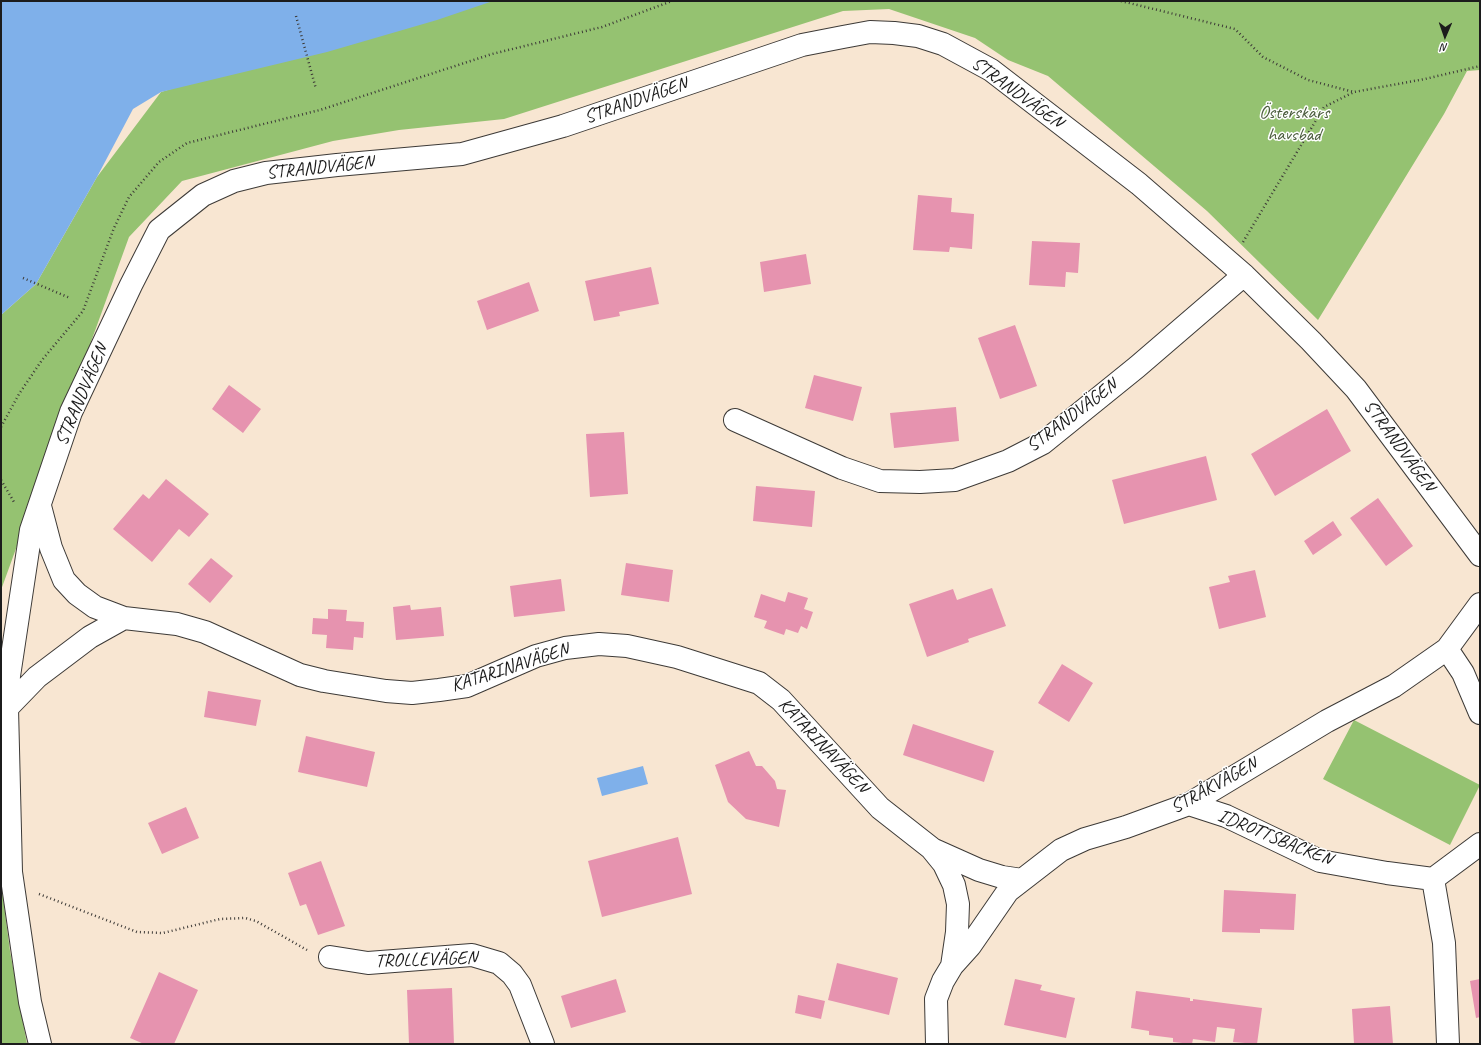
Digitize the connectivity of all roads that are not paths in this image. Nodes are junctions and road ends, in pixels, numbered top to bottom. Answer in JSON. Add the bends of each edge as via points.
{"nodes":[{"id":1,"x":1237,"y":269,"type":"junction"},
{"id":2,"x":735,"y":420,"type":"dead end"},
{"id":3,"x":40,"y":506,"type":"junction"},
{"id":4,"x":1480,"y":555,"type":"edge"},
{"id":5,"x":1480,"y":604,"type":"edge"},
{"id":6,"x":124,"y":618,"type":"junction"},
{"id":7,"x":1447,"y":649,"type":"junction"},
{"id":8,"x":8,"y":708,"type":"junction"},
{"id":9,"x":1480,"y":713,"type":"edge"},
{"id":10,"x":1189,"y":804,"type":"junction"},
{"id":11,"x":1480,"y":844,"type":"edge"},
{"id":12,"x":931,"y":848,"type":"junction"},
{"id":13,"x":1433,"y":879,"type":"junction"},
{"id":14,"x":1022,"y":880,"type":"junction"},
{"id":15,"x":330,"y":957,"type":"road end"},
{"id":16,"x":952,"y":966,"type":"junction"},
{"id":17,"x":40,"y":1044,"type":"edge"},
{"id":18,"x":543,"y":1044,"type":"edge"},
{"id":19,"x":936,"y":1044,"type":"edge"},
{"id":20,"x":1448,"y":1044,"type":"edge"}],
"edges":[{"from":1,"to":2,"type":"street","name":"STRANDVÄGEN","via":[[1136,367],[1043,443],[1008,461],[956,480],[880,481],[842,468]]},
{"from":1,"to":3,"type":"street","name":"STRANDVÄGEN","via":[[1139,184],[991,70],[943,44],[918,36],[870,32],[836,38],[802,45],[562,126],[469,152],[266,173],[234,181],[202,195],[159,230],[71,412]]},
{"from":1,"to":4,"type":"street","name":"STRANDVÄGEN","via":[[1356,389]]},
{"from":3,"to":6,"type":"street","name":"KATARINAVÄGEN","via":[[51,548],[64,580],[77,594],[96,607]]},
{"from":3,"to":8,"type":"street","name":"STRANDVÄGEN","via":[[31,530],[9,676]]},
{"from":5,"to":7,"type":"street","name":"STRÅKVÄGEN"},
{"from":6,"to":8,"type":"street","via":[[90,637],[42,673]]},
{"from":6,"to":12,"type":"street","name":"KATARINAVÄGEN","via":[[176,624],[205,632],[300,675],[393,692],[412,693],[467,686],[536,656],[565,648],[599,644],[626,646],[677,657],[759,683],[781,700],[816,736],[880,808]]},
{"from":7,"to":9,"type":"street","via":[[1463,673]]},
{"from":7,"to":10,"type":"street","name":"STRÅKVÄGEN","via":[[1394,686],[1327,721]]},
{"from":8,"to":17,"type":"street","name":"STRANDVÄGEN","via":[[12,884],[30,1002]]},
{"from":10,"to":13,"type":"street","name":"IDROTTSBACKEN","via":[[1226,816],[1320,861]]},
{"from":10,"to":14,"type":"street","name":"STRÅKVÄGEN","via":[[1085,839],[1061,850]]},
{"from":11,"to":13,"type":"street"},
{"from":12,"to":14,"type":"street","name":"KATARINAVÄGEN","via":[[979,870]]},
{"from":12,"to":16,"type":"street","name":"KATARINAVÄGEN","via":[[951,878],[958,904]]},
{"from":13,"to":20,"type":"street","via":[[1444,943]]},
{"from":14,"to":16,"type":"street","name":"STRÅKVÄGEN","via":[[1008,891],[970,946]]},
{"from":15,"to":18,"type":"street","name":"TROLLEVÄGEN","via":[[368,963],[472,955],[499,963],[520,985]]},
{"from":16,"to":19,"type":"street","name":"KATARINAVÄGEN","via":[[936,999]]}]}
